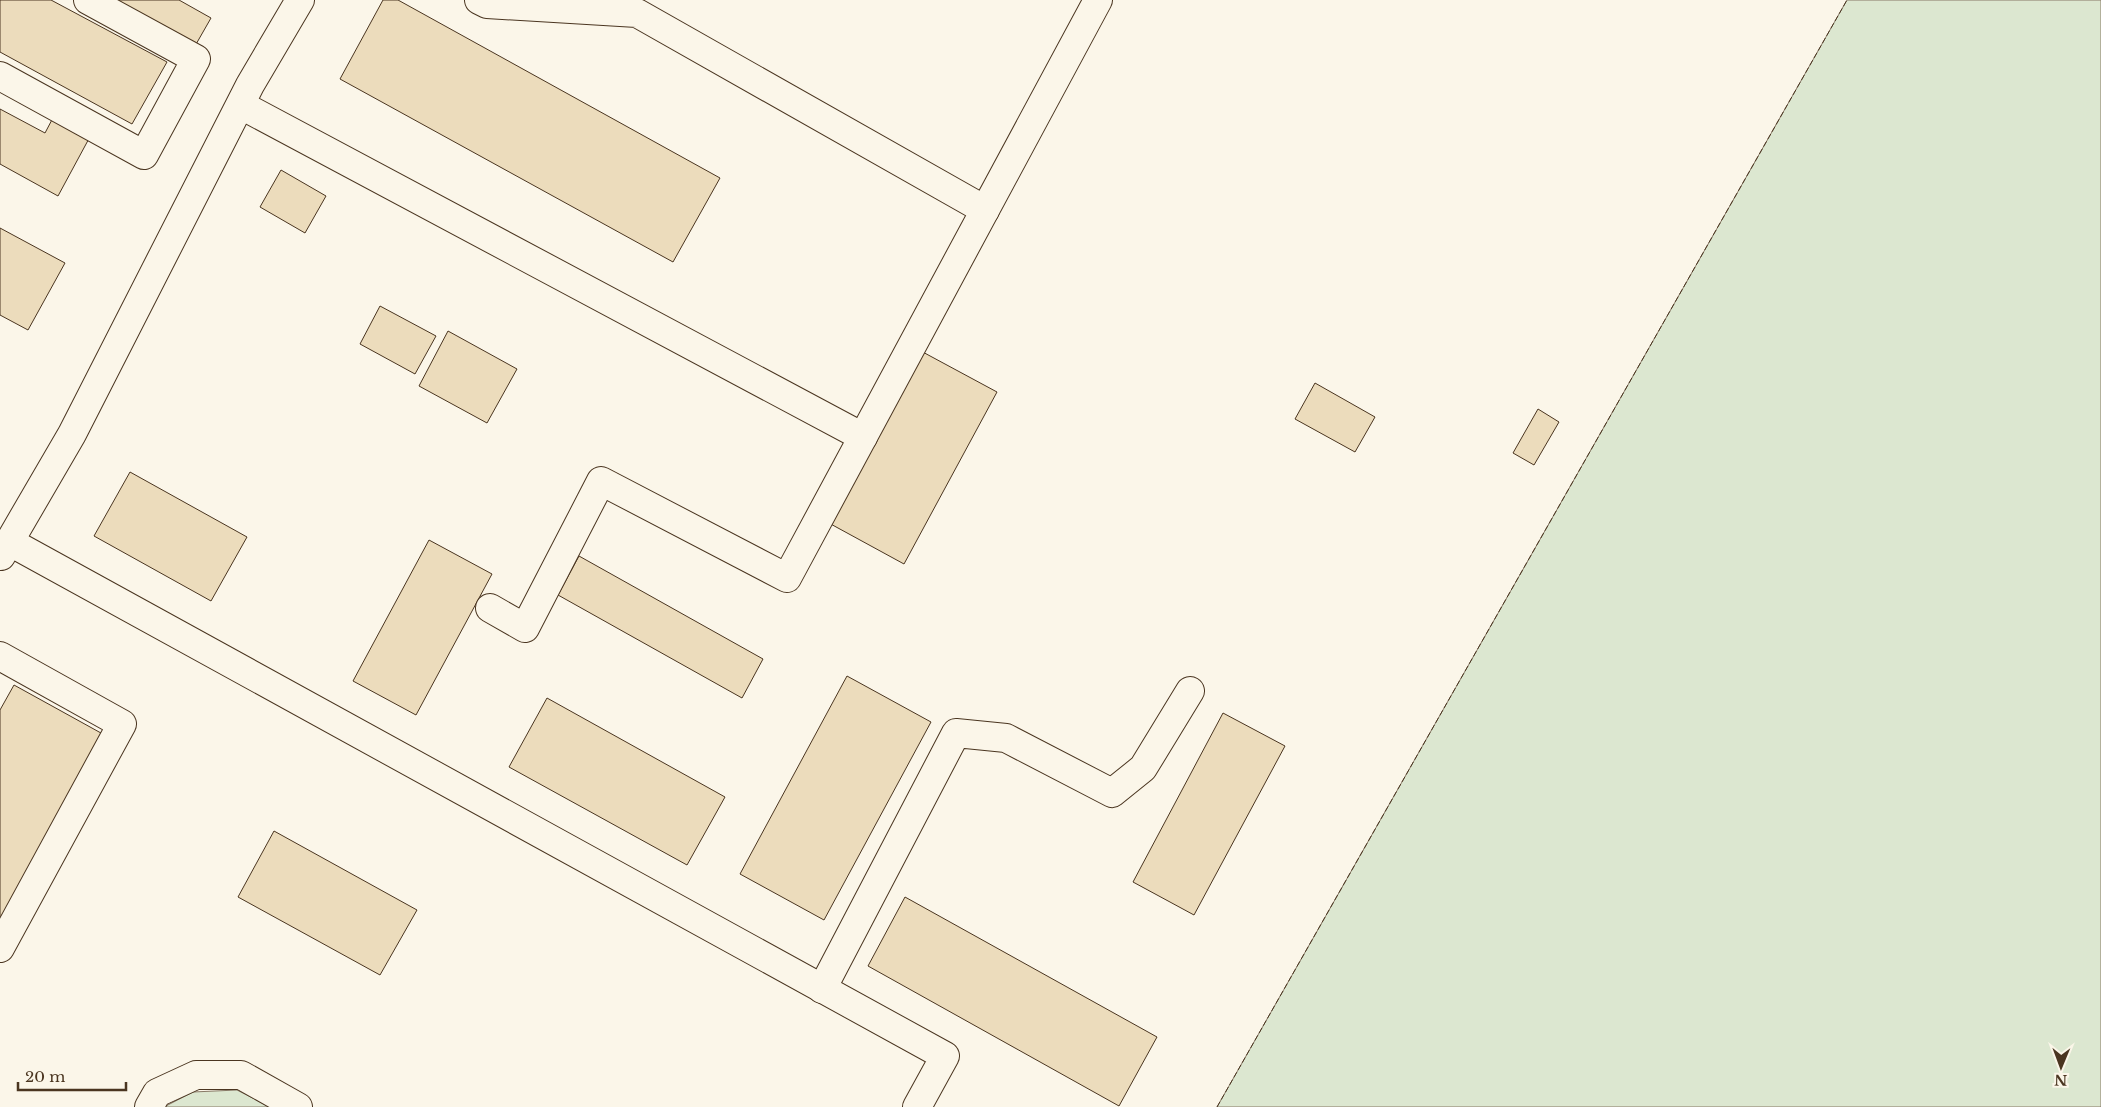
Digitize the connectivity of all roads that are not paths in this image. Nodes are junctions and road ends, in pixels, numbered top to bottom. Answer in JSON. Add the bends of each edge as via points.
{"nodes":[{"id":1,"x":88,"y":0,"type":"edge"},
{"id":2,"x":300,"y":0,"type":"edge"},
{"id":3,"x":479,"y":0,"type":"edge"},
{"id":4,"x":1098,"y":0,"type":"edge"},
{"id":5,"x":0,"y":76,"type":"edge"},
{"id":6,"x":241,"y":105,"type":"junction"},
{"id":7,"x":985,"y":210,"type":"junction"},
{"id":8,"x":863,"y":437,"type":"junction"},
{"id":9,"x":5,"y":550,"type":"edge"},
{"id":10,"x":490,"y":608,"type":"dead end"},
{"id":11,"x":0,"y":656,"type":"edge"},
{"id":12,"x":1190,"y":691,"type":"dead end"},
{"id":13,"x":0,"y":948,"type":"edge"},
{"id":14,"x":822,"y":988,"type":"junction"},
{"id":15,"x":149,"y":1107,"type":"edge"},
{"id":16,"x":298,"y":1107,"type":"edge"},
{"id":17,"x":917,"y":1107,"type":"edge"}],
"edges":[{"from":1,"to":5,"type":"street","via":[[196,59],[144,155]]},
{"from":2,"to":6,"type":"street"},
{"from":3,"to":7,"type":"street","via":[[487,4],[637,13]]},
{"from":4,"to":7,"type":"street"},
{"from":6,"to":8,"type":"street"},
{"from":6,"to":9,"type":"street","via":[[72,434]]},
{"from":7,"to":8,"type":"street"},
{"from":8,"to":10,"type":"street","via":[[787,578],[601,481],[525,628]]},
{"from":9,"to":14,"type":"street"},
{"from":11,"to":13,"type":"street","via":[[122,724]]},
{"from":12,"to":14,"type":"street","via":[[1143,768],[1112,793],[1006,738],[956,733]]},
{"from":14,"to":17,"type":"street","via":[[945,1056]]},
{"from":15,"to":16,"type":"street","via":[[157,1094],[196,1075],[241,1075]]}]}
